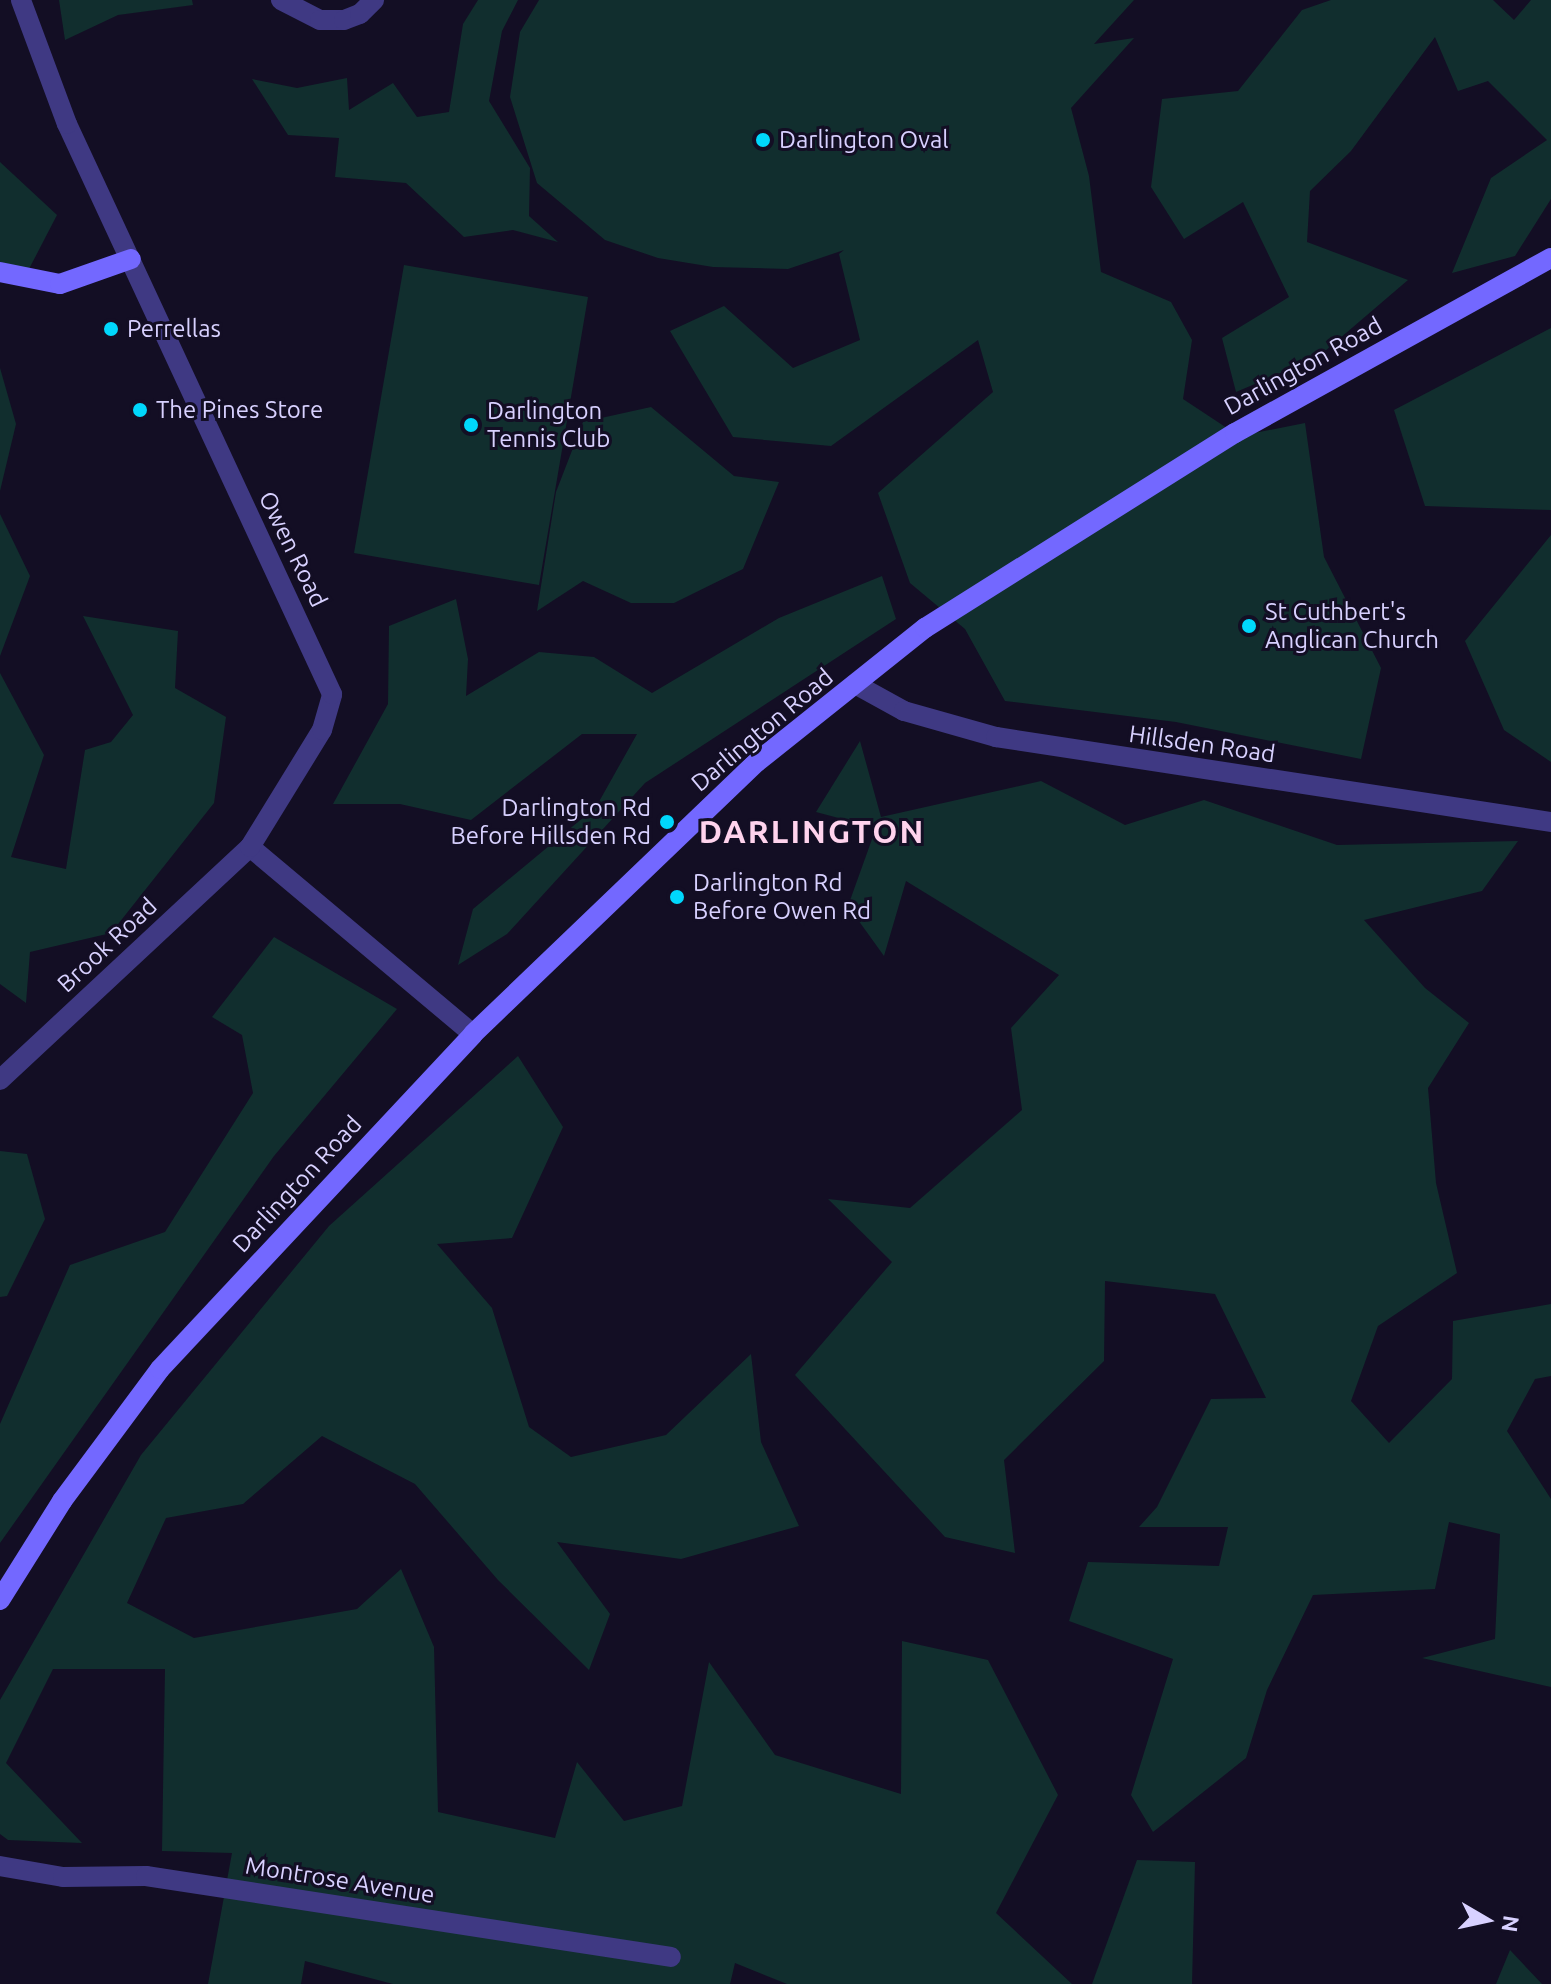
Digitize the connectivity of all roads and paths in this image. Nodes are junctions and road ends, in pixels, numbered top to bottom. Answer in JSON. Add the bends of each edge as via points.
{"nodes":[{"id":1,"x":21,"y":0,"type":"edge"},
{"id":2,"x":281,"y":0,"type":"edge"},
{"id":3,"x":374,"y":0,"type":"edge"},
{"id":4,"x":1551,"y":258,"type":"edge"},
{"id":5,"x":131,"y":259,"type":"junction"},
{"id":6,"x":0,"y":272,"type":"edge"},
{"id":7,"x":855,"y":684,"type":"junction"},
{"id":8,"x":1551,"y":822,"type":"edge"},
{"id":9,"x":250,"y":847,"type":"junction"},
{"id":10,"x":473,"y":1034,"type":"junction"},
{"id":11,"x":0,"y":1080,"type":"edge"},
{"id":12,"x":0,"y":1600,"type":"edge"},
{"id":13,"x":0,"y":1866,"type":"edge"},
{"id":14,"x":671,"y":1957,"type":"dead end"}],
"edges":[{"from":1,"to":5,"type":"street","name":"Owen Road","via":[[67,124]]},
{"from":2,"to":3,"type":"street","via":[[320,20],[344,20]]},
{"from":4,"to":7,"type":"street","name":"Darlington Road","via":[[1235,433],[925,628]]},
{"from":5,"to":6,"type":"street","via":[[60,284]]},
{"from":5,"to":9,"type":"street","name":"Owen Road","via":[[332,694],[322,730]]},
{"from":7,"to":8,"type":"street","name":"Hillsden Road","via":[[904,711],[996,737]]},
{"from":7,"to":10,"type":"street","name":"Darlington Road","via":[[757,762]]},
{"from":9,"to":10,"type":"street"},
{"from":9,"to":11,"type":"street","name":"Brook Road"},
{"from":10,"to":12,"type":"street","name":"Darlington Road","via":[[160,1369],[62,1501]]},
{"from":13,"to":14,"type":"street","name":"Montrose Avenue","via":[[63,1877],[146,1876]]}]}
